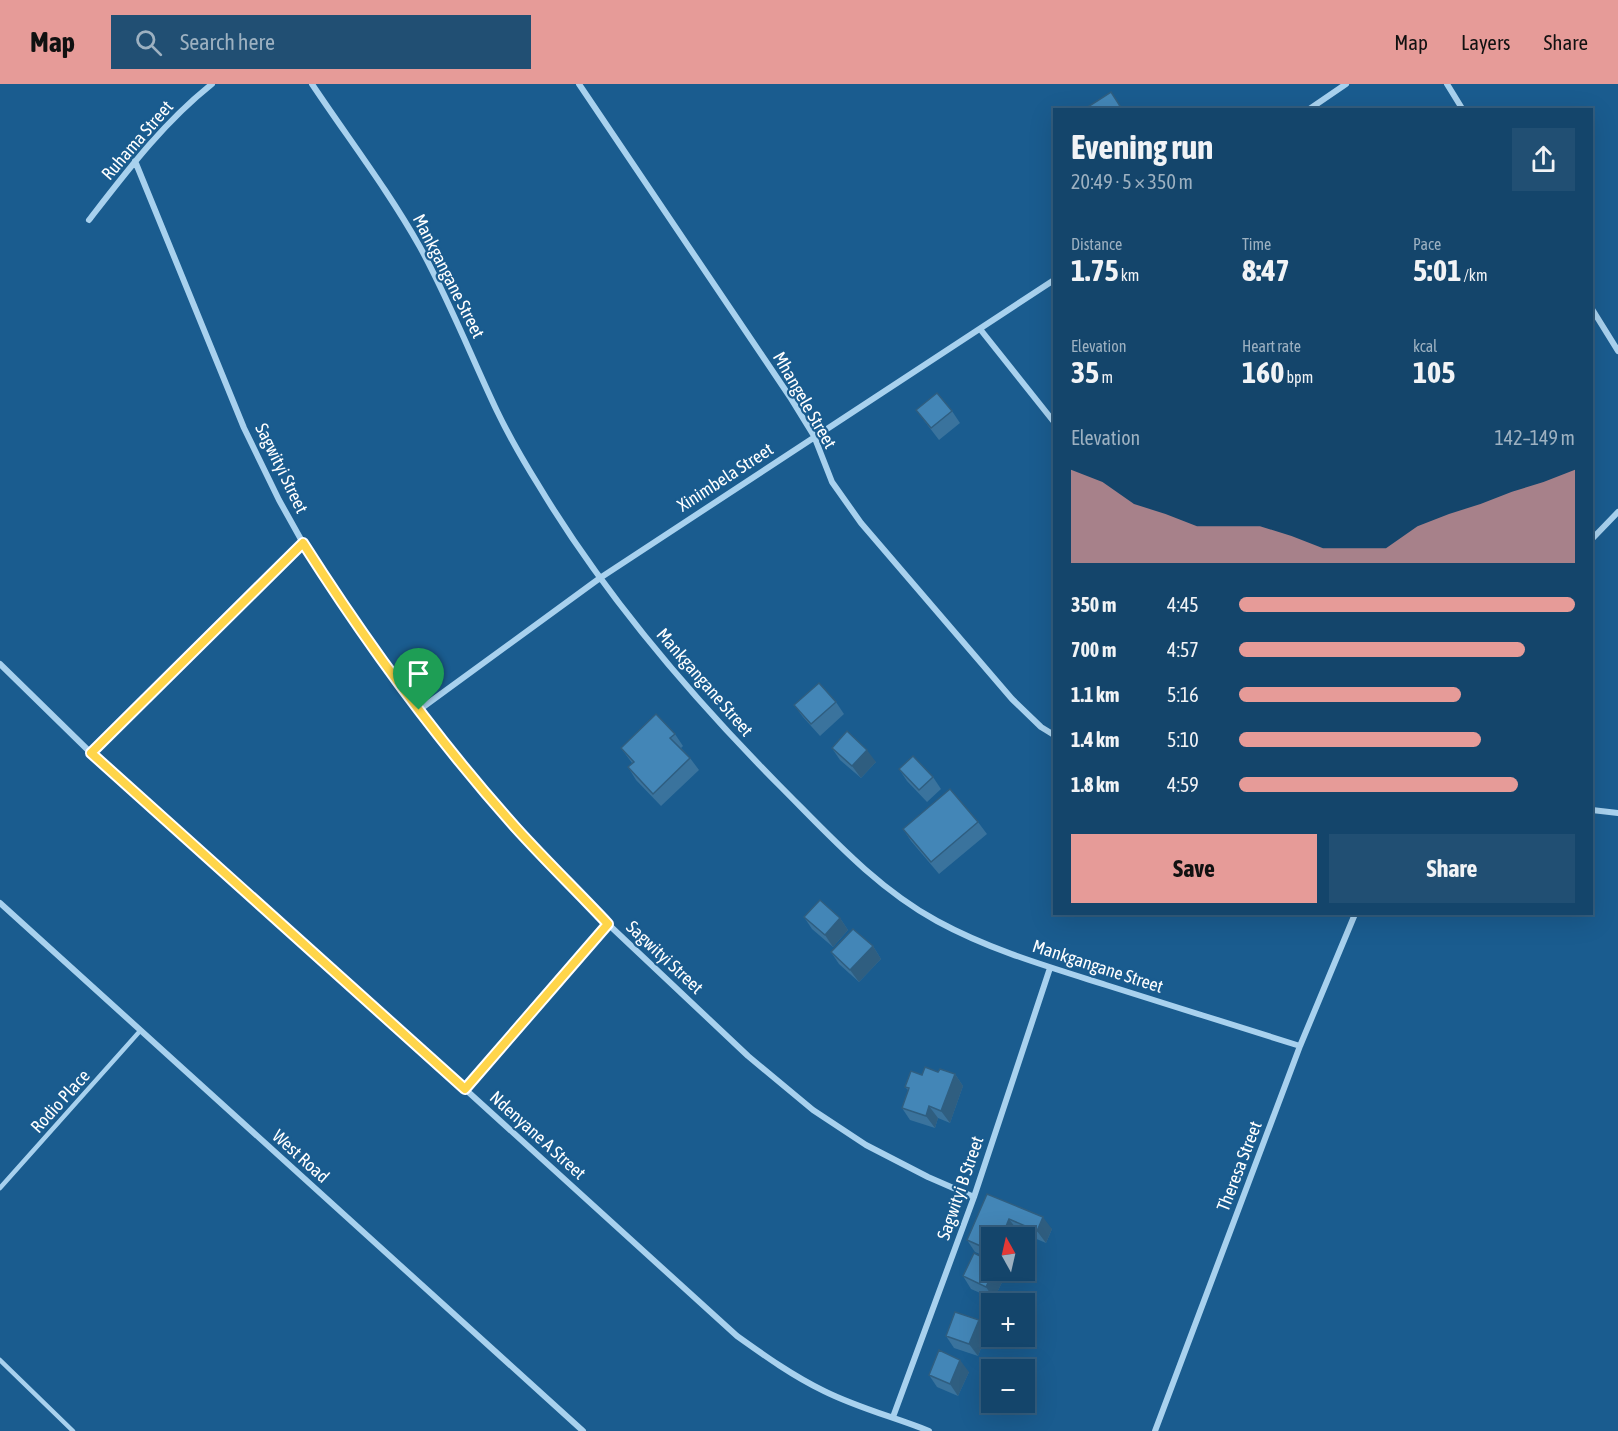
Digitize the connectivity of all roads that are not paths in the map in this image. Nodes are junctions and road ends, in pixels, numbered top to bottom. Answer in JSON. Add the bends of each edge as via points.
{"nodes":[{"id":1,"x":212,"y":84,"type":"edge"},
{"id":2,"x":312,"y":84,"type":"edge"},
{"id":3,"x":579,"y":84,"type":"edge"},
{"id":4,"x":1346,"y":84,"type":"edge"},
{"id":5,"x":1447,"y":84,"type":"edge"},
{"id":6,"x":1311,"y":108,"type":"edge"},
{"id":7,"x":1462,"y":108,"type":"edge"},
{"id":8,"x":135,"y":161,"type":"junction"},
{"id":9,"x":89,"y":220,"type":"dead end"},
{"id":10,"x":1053,"y":281,"type":"edge"},
{"id":11,"x":1593,"y":311,"type":"edge"},
{"id":12,"x":980,"y":329,"type":"junction"},
{"id":13,"x":1618,"y":351,"type":"edge"},
{"id":14,"x":1053,"y":421,"type":"edge"},
{"id":15,"x":814,"y":436,"type":"junction"},
{"id":16,"x":1618,"y":512,"type":"edge"},
{"id":17,"x":1593,"y":537,"type":"edge"},
{"id":18,"x":303,"y":543,"type":"junction"},
{"id":19,"x":600,"y":578,"type":"junction"},
{"id":20,"x":0,"y":664,"type":"edge"},
{"id":21,"x":419,"y":710,"type":"junction"},
{"id":22,"x":1053,"y":734,"type":"edge"},
{"id":23,"x":91,"y":753,"type":"junction"},
{"id":24,"x":1593,"y":810,"type":"edge"},
{"id":25,"x":1618,"y":813,"type":"edge"},
{"id":26,"x":0,"y":903,"type":"edge"},
{"id":27,"x":1356,"y":915,"type":"edge"},
{"id":28,"x":608,"y":924,"type":"junction"},
{"id":29,"x":1050,"y":968,"type":"junction"},
{"id":30,"x":140,"y":1031,"type":"junction"},
{"id":31,"x":1300,"y":1046,"type":"junction"},
{"id":32,"x":465,"y":1089,"type":"junction"},
{"id":33,"x":0,"y":1188,"type":"edge"},
{"id":34,"x":974,"y":1197,"type":"junction"},
{"id":35,"x":0,"y":1360,"type":"edge"},
{"id":36,"x":893,"y":1417,"type":"junction"},
{"id":37,"x":73,"y":1431,"type":"edge"},
{"id":38,"x":583,"y":1431,"type":"edge"},
{"id":39,"x":929,"y":1431,"type":"edge"},
{"id":40,"x":1155,"y":1431,"type":"edge"}],
"edges":[{"from":1,"to":8,"type":"street","name":"Ruhama Street","via":[[170,120]]},
{"from":2,"to":19,"type":"street","name":"Mankgangane Street","via":[[398,210],[446,300],[498,414]]},
{"from":3,"to":15,"type":"street","name":"Mhangele Street"},
{"from":4,"to":6,"type":"street"},
{"from":5,"to":7,"type":"street"},
{"from":8,"to":9,"type":"street","name":"Ruhama Street"},
{"from":8,"to":18,"type":"street","name":"Sagwityi Street","via":[[244,428]]},
{"from":10,"to":12,"type":"street","name":"Xinimbela Street"},
{"from":11,"to":13,"type":"street"},
{"from":12,"to":14,"type":"street"},
{"from":12,"to":15,"type":"street","name":"Xinimbela Street"},
{"from":15,"to":19,"type":"street","name":"Xinimbela Street"},
{"from":15,"to":22,"type":"street","name":"Mhangele Street","via":[[832,482],[861,523],[1012,699]]},
{"from":16,"to":17,"type":"street"},
{"from":18,"to":21,"type":"street","name":"Sagwityi Street"},
{"from":18,"to":23,"type":"street"},
{"from":19,"to":21,"type":"street","name":"Xinimbela Street"},
{"from":19,"to":29,"type":"street","name":"Mankgangane Street","via":[[724,728],[843,850],[893,892],[935,920],[981,943]]},
{"from":20,"to":23,"type":"street","name":"Ndenyane A Street"},
{"from":21,"to":28,"type":"street","name":"Sagwityi Street","via":[[517,829]]},
{"from":23,"to":32,"type":"street","name":"Ndenyane A Street"},
{"from":24,"to":25,"type":"street"},
{"from":26,"to":30,"type":"street","name":"West Road"},
{"from":27,"to":31,"type":"street","name":"Theresa Street"},
{"from":28,"to":32,"type":"street"},
{"from":28,"to":34,"type":"street","name":"Sagwityi Street","via":[[748,1056],[813,1110],[866,1145]]},
{"from":29,"to":31,"type":"street","name":"Mankgangane Street"},
{"from":29,"to":34,"type":"street","name":"Sagwityi B Street"},
{"from":30,"to":33,"type":"lane","name":"Rodio Place"},
{"from":30,"to":38,"type":"street","name":"West Road"},
{"from":31,"to":40,"type":"street","name":"Theresa Street"},
{"from":32,"to":36,"type":"street","name":"Ndenyane A Street","via":[[737,1336],[823,1391]]},
{"from":34,"to":36,"type":"street","name":"Sagwityi B Street"},
{"from":35,"to":37,"type":"lane"},
{"from":36,"to":39,"type":"street","name":"Ndenyane A Street"}]}
